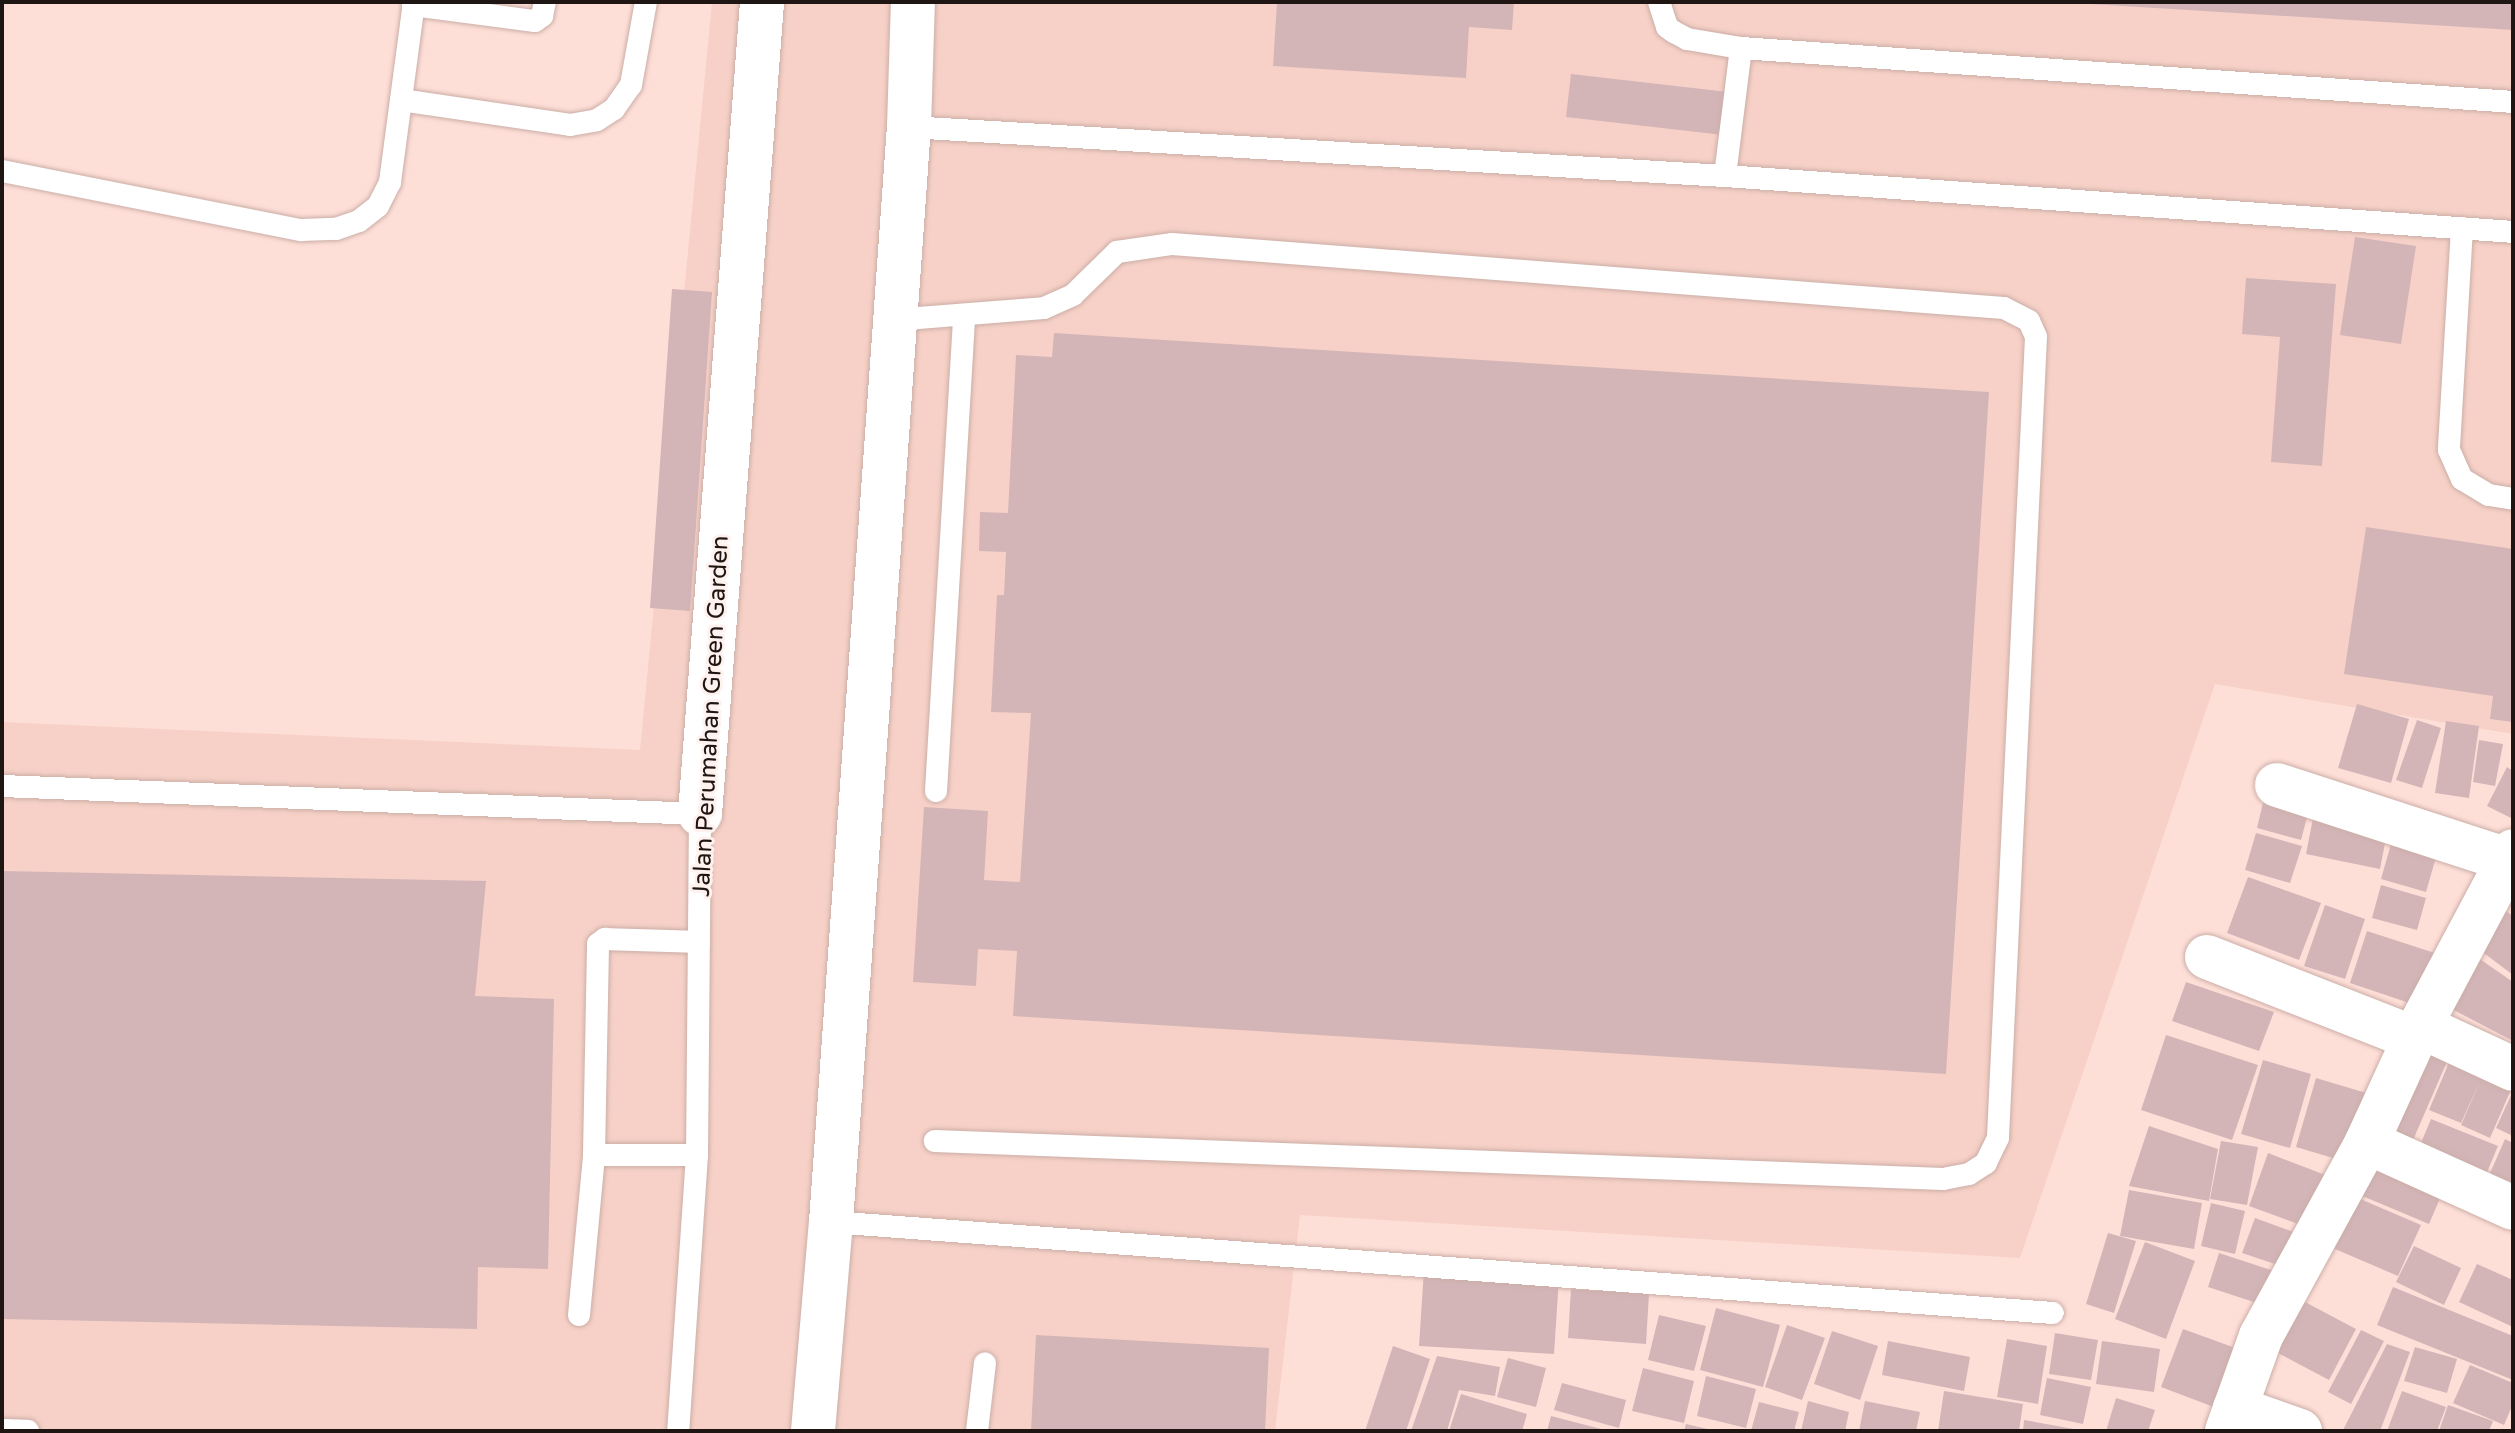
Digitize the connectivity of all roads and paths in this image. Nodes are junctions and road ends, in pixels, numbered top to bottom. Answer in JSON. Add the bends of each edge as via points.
{"nodes":[{"id":1,"x":545,"y":2,"type":"edge"},
{"id":2,"x":646,"y":2,"type":"edge"},
{"id":3,"x":762,"y":2,"type":"edge"},
{"id":4,"x":913,"y":2,"type":"edge"},
{"id":5,"x":1659,"y":2,"type":"edge"},
{"id":6,"x":414,"y":4,"type":"edge"},
{"id":7,"x":1741,"y":48,"type":"junction"},
{"id":8,"x":401,"y":100,"type":"junction"},
{"id":9,"x":2513,"y":102,"type":"edge"},
{"id":10,"x":909,"y":127,"type":"junction"},
{"id":11,"x":2,"y":171,"type":"edge"},
{"id":12,"x":1725,"y":176,"type":"junction"},
{"id":13,"x":2462,"y":228,"type":"junction"},
{"id":14,"x":2513,"y":232,"type":"edge"},
{"id":15,"x":964,"y":315,"type":"junction"},
{"id":16,"x":893,"y":320,"type":"junction"},
{"id":17,"x":2513,"y":499,"type":"edge"},
{"id":18,"x":2277,"y":785,"type":"dead end"},
{"id":19,"x":2,"y":786,"type":"edge"},
{"id":20,"x":936,"y":791,"type":"dead end"},
{"id":21,"x":700,"y":814,"type":"junction"},
{"id":22,"x":2511,"y":855,"type":"edge"},
{"id":23,"x":699,"y":942,"type":"junction"},
{"id":24,"x":2207,"y":957,"type":"dead end"},
{"id":25,"x":2417,"y":1032,"type":"junction"},
{"id":26,"x":2513,"y":1069,"type":"edge"},
{"id":27,"x":935,"y":1141,"type":"dead end"},
{"id":28,"x":2367,"y":1142,"type":"junction"},
{"id":29,"x":594,"y":1155,"type":"junction"},
{"id":30,"x":697,"y":1155,"type":"junction"},
{"id":31,"x":2513,"y":1208,"type":"edge"},
{"id":32,"x":831,"y":1222,"type":"junction"},
{"id":33,"x":2053,"y":1313,"type":"dead end"},
{"id":34,"x":579,"y":1315,"type":"dead end"},
{"id":35,"x":985,"y":1363,"type":"dead end"},
{"id":36,"x":2231,"y":1419,"type":"edge"},
{"id":37,"x":2,"y":1430,"type":"edge"},
{"id":38,"x":28,"y":1431,"type":"edge"},
{"id":39,"x":678,"y":1431,"type":"edge"},
{"id":40,"x":813,"y":1431,"type":"edge"},
{"id":41,"x":977,"y":1431,"type":"edge"},
{"id":42,"x":2300,"y":1431,"type":"edge"}],
"edges":[{"from":1,"to":6,"type":"lane","via":[[535,21]]},
{"from":2,"to":8,"type":"lane","via":[[631,85],[614,109],[597,120],[570,125]]},
{"from":3,"to":21,"type":"street","name":"Jalan Perumahan Green Garden"},
{"from":4,"to":10,"type":"street"},
{"from":5,"to":7,"type":"lane","via":[[1667,27],[1674,32]]},
{"from":6,"to":8,"type":"lane"},
{"from":7,"to":9,"type":"lane"},
{"from":7,"to":12,"type":"lane"},
{"from":8,"to":11,"type":"lane","via":[[390,182],[378,206],[359,221],[336,229],[301,230]]},
{"from":10,"to":12,"type":"lane"},
{"from":10,"to":16,"type":"street"},
{"from":12,"to":13,"type":"lane"},
{"from":13,"to":14,"type":"lane"},
{"from":13,"to":17,"type":"lane","via":[[2449,450],[2462,479],[2489,495]]},
{"from":15,"to":16,"type":"lane"},
{"from":15,"to":20,"type":"lane"},
{"from":15,"to":27,"type":"lane","via":[[1058,304],[1117,252],[1172,244],[2004,308],[2029,321],[2036,337],[1998,1138],[1986,1163],[1969,1174],[1943,1179]]},
{"from":16,"to":32,"type":"street"},
{"from":18,"to":22,"type":"street"},
{"from":19,"to":21,"type":"lane"},
{"from":21,"to":23,"type":"lane","name":"Jalan Perumahan Green Garden"},
{"from":22,"to":25,"type":"street"},
{"from":23,"to":29,"type":"lane","via":[[605,939],[598,944]]},
{"from":23,"to":30,"type":"lane","name":"Jalan Perumahan Green Garden"},
{"from":24,"to":25,"type":"street"},
{"from":25,"to":26,"type":"street"},
{"from":25,"to":28,"type":"street"},
{"from":28,"to":31,"type":"street"},
{"from":28,"to":36,"type":"street","via":[[2261,1336]]},
{"from":29,"to":30,"type":"lane"},
{"from":29,"to":34,"type":"lane"},
{"from":30,"to":39,"type":"lane","name":"Jalan Perumahan Green Garden"},
{"from":32,"to":33,"type":"lane"},
{"from":32,"to":40,"type":"street"},
{"from":35,"to":41,"type":"lane"},
{"from":36,"to":42,"type":"street"},
{"from":37,"to":38,"type":"lane"}]}
